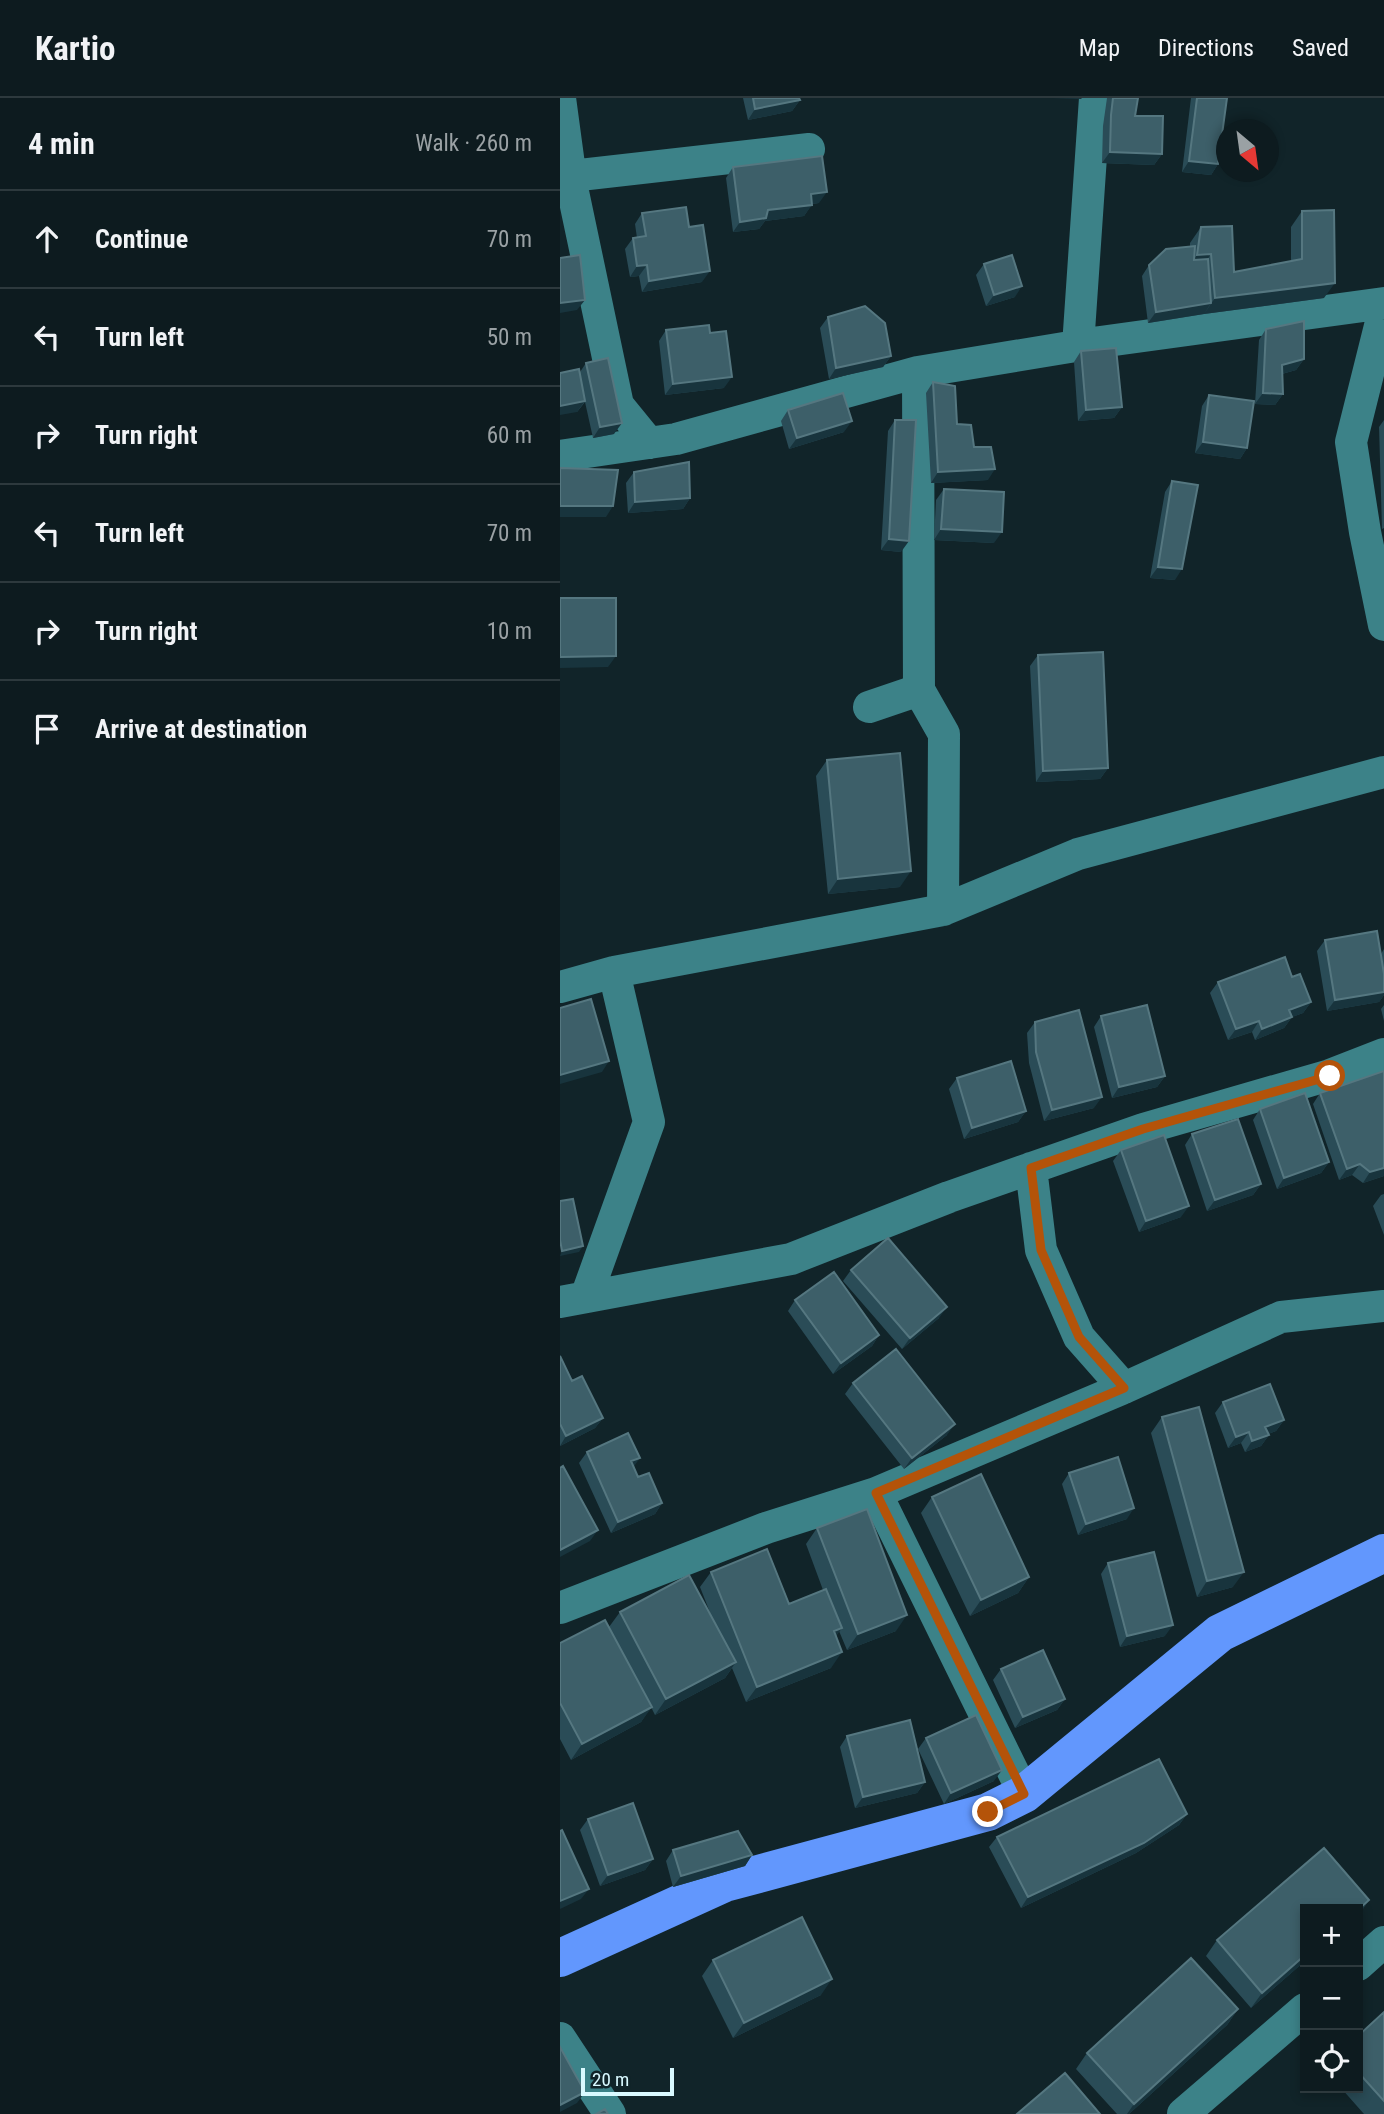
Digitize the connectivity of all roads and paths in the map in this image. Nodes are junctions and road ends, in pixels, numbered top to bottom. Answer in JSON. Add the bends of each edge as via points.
{"nodes":[{"id":1,"x":560,"y":98,"type":"edge"},
{"id":2,"x":1094,"y":98,"type":"edge"},
{"id":3,"x":809,"y":149,"type":"dead end"},
{"id":4,"x":571,"y":176,"type":"junction"},
{"id":5,"x":1384,"y":303,"type":"edge"},
{"id":6,"x":1384,"y":310,"type":"edge"},
{"id":7,"x":1078,"y":346,"type":"junction"},
{"id":8,"x":918,"y":372,"type":"junction"},
{"id":9,"x":649,"y":443,"type":"junction"},
{"id":10,"x":560,"y":456,"type":"edge"},
{"id":11,"x":1384,"y":625,"type":"edge"},
{"id":12,"x":919,"y":690,"type":"junction"},
{"id":13,"x":869,"y":707,"type":"dead end"},
{"id":14,"x":1384,"y":772,"type":"edge"},
{"id":15,"x":943,"y":910,"type":"junction"},
{"id":16,"x":614,"y":972,"type":"junction"},
{"id":17,"x":560,"y":987,"type":"edge"},
{"id":18,"x":1384,"y":1054,"type":"edge"},
{"id":19,"x":1031,"y":1168,"type":"junction"},
{"id":20,"x":573,"y":1300,"type":"edge"},
{"id":21,"x":1384,"y":1306,"type":"edge"},
{"id":22,"x":1124,"y":1388,"type":"junction"},
{"id":23,"x":876,"y":1493,"type":"junction"},
{"id":24,"x":1384,"y":1553,"type":"edge"},
{"id":25,"x":560,"y":1608,"type":"edge"},
{"id":26,"x":1024,"y":1794,"type":"junction"},
{"id":27,"x":1384,"y":1942,"type":"edge"},
{"id":28,"x":560,"y":1958,"type":"edge"},
{"id":29,"x":1363,"y":1961,"type":"edge"},
{"id":30,"x":1300,"y":2013,"type":"edge"},
{"id":31,"x":560,"y":2038,"type":"edge"},
{"id":32,"x":610,"y":2114,"type":"edge"},
{"id":33,"x":1183,"y":2114,"type":"edge"}],
"edges":[{"from":1,"to":4,"type":"street"},
{"from":2,"to":7,"type":"street"},
{"from":3,"to":4,"type":"street"},
{"from":4,"to":9,"type":"street","via":[[618,405]]},
{"from":5,"to":7,"type":"street"},
{"from":6,"to":11,"type":"street","via":[[1351,442]]},
{"from":7,"to":8,"type":"street"},
{"from":8,"to":9,"type":"street"},
{"from":8,"to":12,"type":"street"},
{"from":9,"to":10,"type":"street"},
{"from":12,"to":13,"type":"street"},
{"from":12,"to":15,"type":"street","via":[[944,734]]},
{"from":14,"to":15,"type":"street","via":[[1078,854]]},
{"from":15,"to":16,"type":"street"},
{"from":16,"to":17,"type":"street"},
{"from":16,"to":20,"type":"street","via":[[649,1122]]},
{"from":18,"to":19,"type":"street","via":[[1330,1076],[1143,1129]]},
{"from":19,"to":20,"type":"street","via":[[792,1259]]},
{"from":19,"to":22,"type":"street","via":[[1041,1250],[1079,1337]]},
{"from":21,"to":22,"type":"street","via":[[1281,1317]]},
{"from":22,"to":23,"type":"street"},
{"from":23,"to":25,"type":"street","via":[[766,1528]]},
{"from":23,"to":26,"type":"street"},
{"from":24,"to":26,"type":"main road","via":[[1220,1633]]},
{"from":26,"to":28,"type":"main road","via":[[988,1812],[725,1883]]},
{"from":27,"to":29,"type":"street"},
{"from":30,"to":33,"type":"street"},
{"from":31,"to":32,"type":"street"}]}
